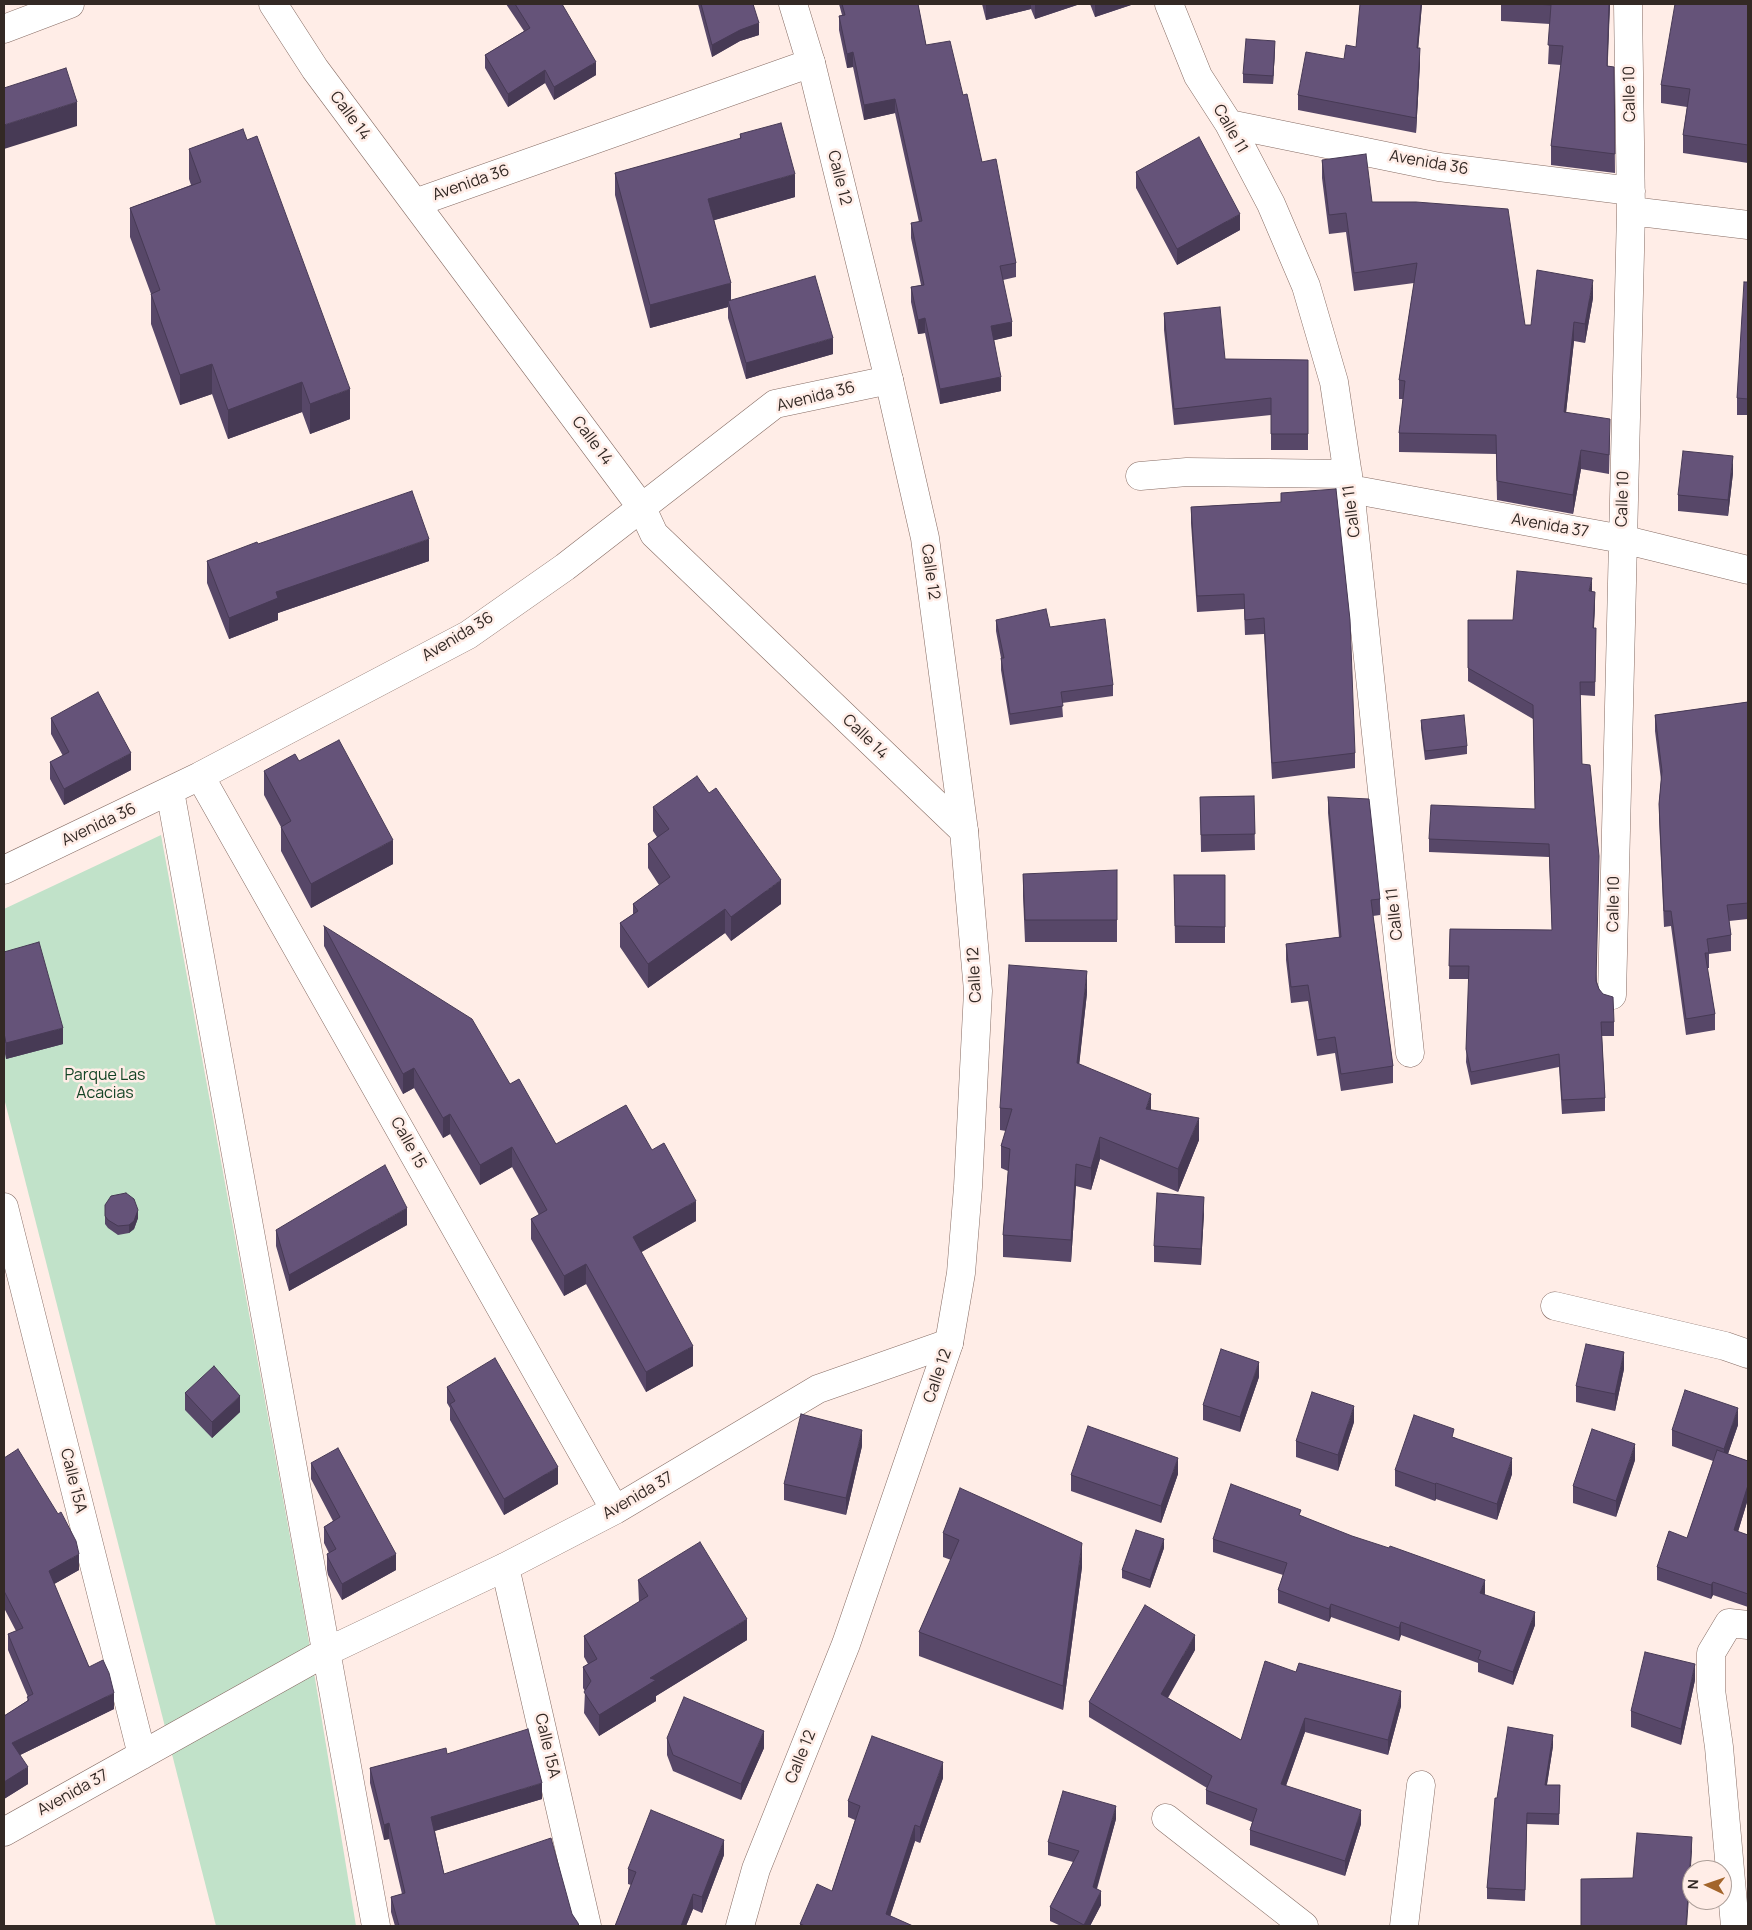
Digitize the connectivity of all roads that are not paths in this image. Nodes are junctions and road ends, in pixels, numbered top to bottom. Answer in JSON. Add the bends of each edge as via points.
{"nodes":[{"id":1,"x":70,"y":4,"type":"edge"},
{"id":2,"x":273,"y":4,"type":"edge"},
{"id":3,"x":793,"y":4,"type":"edge"},
{"id":4,"x":1170,"y":4,"type":"edge"},
{"id":5,"x":1628,"y":4,"type":"edge"},
{"id":6,"x":4,"y":29,"type":"edge"},
{"id":7,"x":811,"y":63,"type":"junction"},
{"id":8,"x":1229,"y":124,"type":"junction"},
{"id":9,"x":1631,"y":201,"type":"junction"},
{"id":10,"x":415,"y":203,"type":"junction"},
{"id":11,"x":1748,"y":226,"type":"edge"},
{"id":12,"x":889,"y":380,"type":"junction"},
{"id":13,"x":1140,"y":476,"type":"dead end"},
{"id":14,"x":1349,"y":481,"type":"junction"},
{"id":15,"x":642,"y":508,"type":"junction"},
{"id":16,"x":1622,"y":539,"type":"junction"},
{"id":17,"x":1748,"y":570,"type":"edge"},
{"id":18,"x":200,"y":776,"type":"junction"},
{"id":19,"x":170,"y":791,"type":"junction"},
{"id":20,"x":964,"y":831,"type":"junction"},
{"id":21,"x":4,"y":870,"type":"edge"},
{"id":22,"x":1612,"y":995,"type":"edge"},
{"id":23,"x":1410,"y":1053,"type":"dead end"},
{"id":24,"x":4,"y":1207,"type":"edge"},
{"id":25,"x":1555,"y":1306,"type":"dead end"},
{"id":26,"x":949,"y":1343,"type":"junction"},
{"id":27,"x":1748,"y":1354,"type":"edge"},
{"id":28,"x":615,"y":1510,"type":"junction"},
{"id":29,"x":505,"y":1567,"type":"junction"},
{"id":30,"x":1748,"y":1625,"type":"edge"},
{"id":31,"x":326,"y":1652,"type":"junction"},
{"id":32,"x":142,"y":1755,"type":"junction"},
{"id":33,"x":1420,"y":1785,"type":"dead end"},
{"id":34,"x":1166,"y":1818,"type":"dead end"},
{"id":35,"x":4,"y":1832,"type":"edge"},
{"id":36,"x":376,"y":1926,"type":"edge"},
{"id":37,"x":587,"y":1926,"type":"edge"},
{"id":38,"x":740,"y":1926,"type":"edge"},
{"id":39,"x":1304,"y":1926,"type":"edge"},
{"id":40,"x":1404,"y":1926,"type":"edge"},
{"id":41,"x":1735,"y":1926,"type":"edge"}],
"edges":[{"from":1,"to":6,"type":"street"},
{"from":2,"to":10,"type":"street","name":"Calle 14","via":[[315,69]]},
{"from":3,"to":7,"type":"street","name":"Calle 12"},
{"from":4,"to":8,"type":"street","name":"Calle 11","via":[[1198,76]]},
{"from":5,"to":9,"type":"street","name":"Calle 10"},
{"from":7,"to":10,"type":"street","name":"Avenida 36"},
{"from":7,"to":12,"type":"street","name":"Calle 12"},
{"from":8,"to":9,"type":"street","name":"Avenida 36","via":[[1439,167]]},
{"from":8,"to":14,"type":"street","name":"Calle 11","via":[[1272,204],[1306,286],[1334,382]]},
{"from":9,"to":11,"type":"street","name":"Avenida 36"},
{"from":9,"to":16,"type":"street","name":"Calle 10"},
{"from":10,"to":15,"type":"street","name":"Calle 14"},
{"from":12,"to":15,"type":"street","name":"Avenida 36","via":[[775,404]]},
{"from":12,"to":20,"type":"street","name":"Calle 12","via":[[925,538]]},
{"from":13,"to":14,"type":"street","name":"Avenida 37","via":[[1187,472]]},
{"from":14,"to":16,"type":"street","name":"Avenida 37"},
{"from":14,"to":23,"type":"street","name":"Calle 11"},
{"from":15,"to":18,"type":"street","name":"Avenida 36","via":[[468,635]]},
{"from":15,"to":20,"type":"street","name":"Calle 14","via":[[654,534]]},
{"from":16,"to":17,"type":"street","name":"Avenida 37"},
{"from":16,"to":22,"type":"street","name":"Calle 10"},
{"from":18,"to":19,"type":"street","name":"Avenida 36"},
{"from":18,"to":28,"type":"street","name":"Calle 15"},
{"from":19,"to":21,"type":"street","name":"Avenida 36"},
{"from":19,"to":31,"type":"street"},
{"from":20,"to":26,"type":"street","name":"Calle 12","via":[[978,991],[961,1273]]},
{"from":24,"to":32,"type":"street","name":"Calle 15A"},
{"from":25,"to":27,"type":"street"},
{"from":26,"to":28,"type":"street","name":"Avenida 37","via":[[818,1389]]},
{"from":26,"to":38,"type":"street","name":"Calle 12","via":[[846,1644],[756,1869]]},
{"from":28,"to":29,"type":"street","name":"Avenida 37"},
{"from":29,"to":31,"type":"street","name":"Avenida 37"},
{"from":29,"to":37,"type":"street","name":"Calle 15A"},
{"from":30,"to":41,"type":"street","via":[[1729,1623],[1711,1653],[1711,1690]]},
{"from":31,"to":32,"type":"street","name":"Avenida 37"},
{"from":31,"to":36,"type":"street"},
{"from":32,"to":35,"type":"street","name":"Avenida 37"},
{"from":33,"to":40,"type":"street"},
{"from":34,"to":39,"type":"street"}]}
